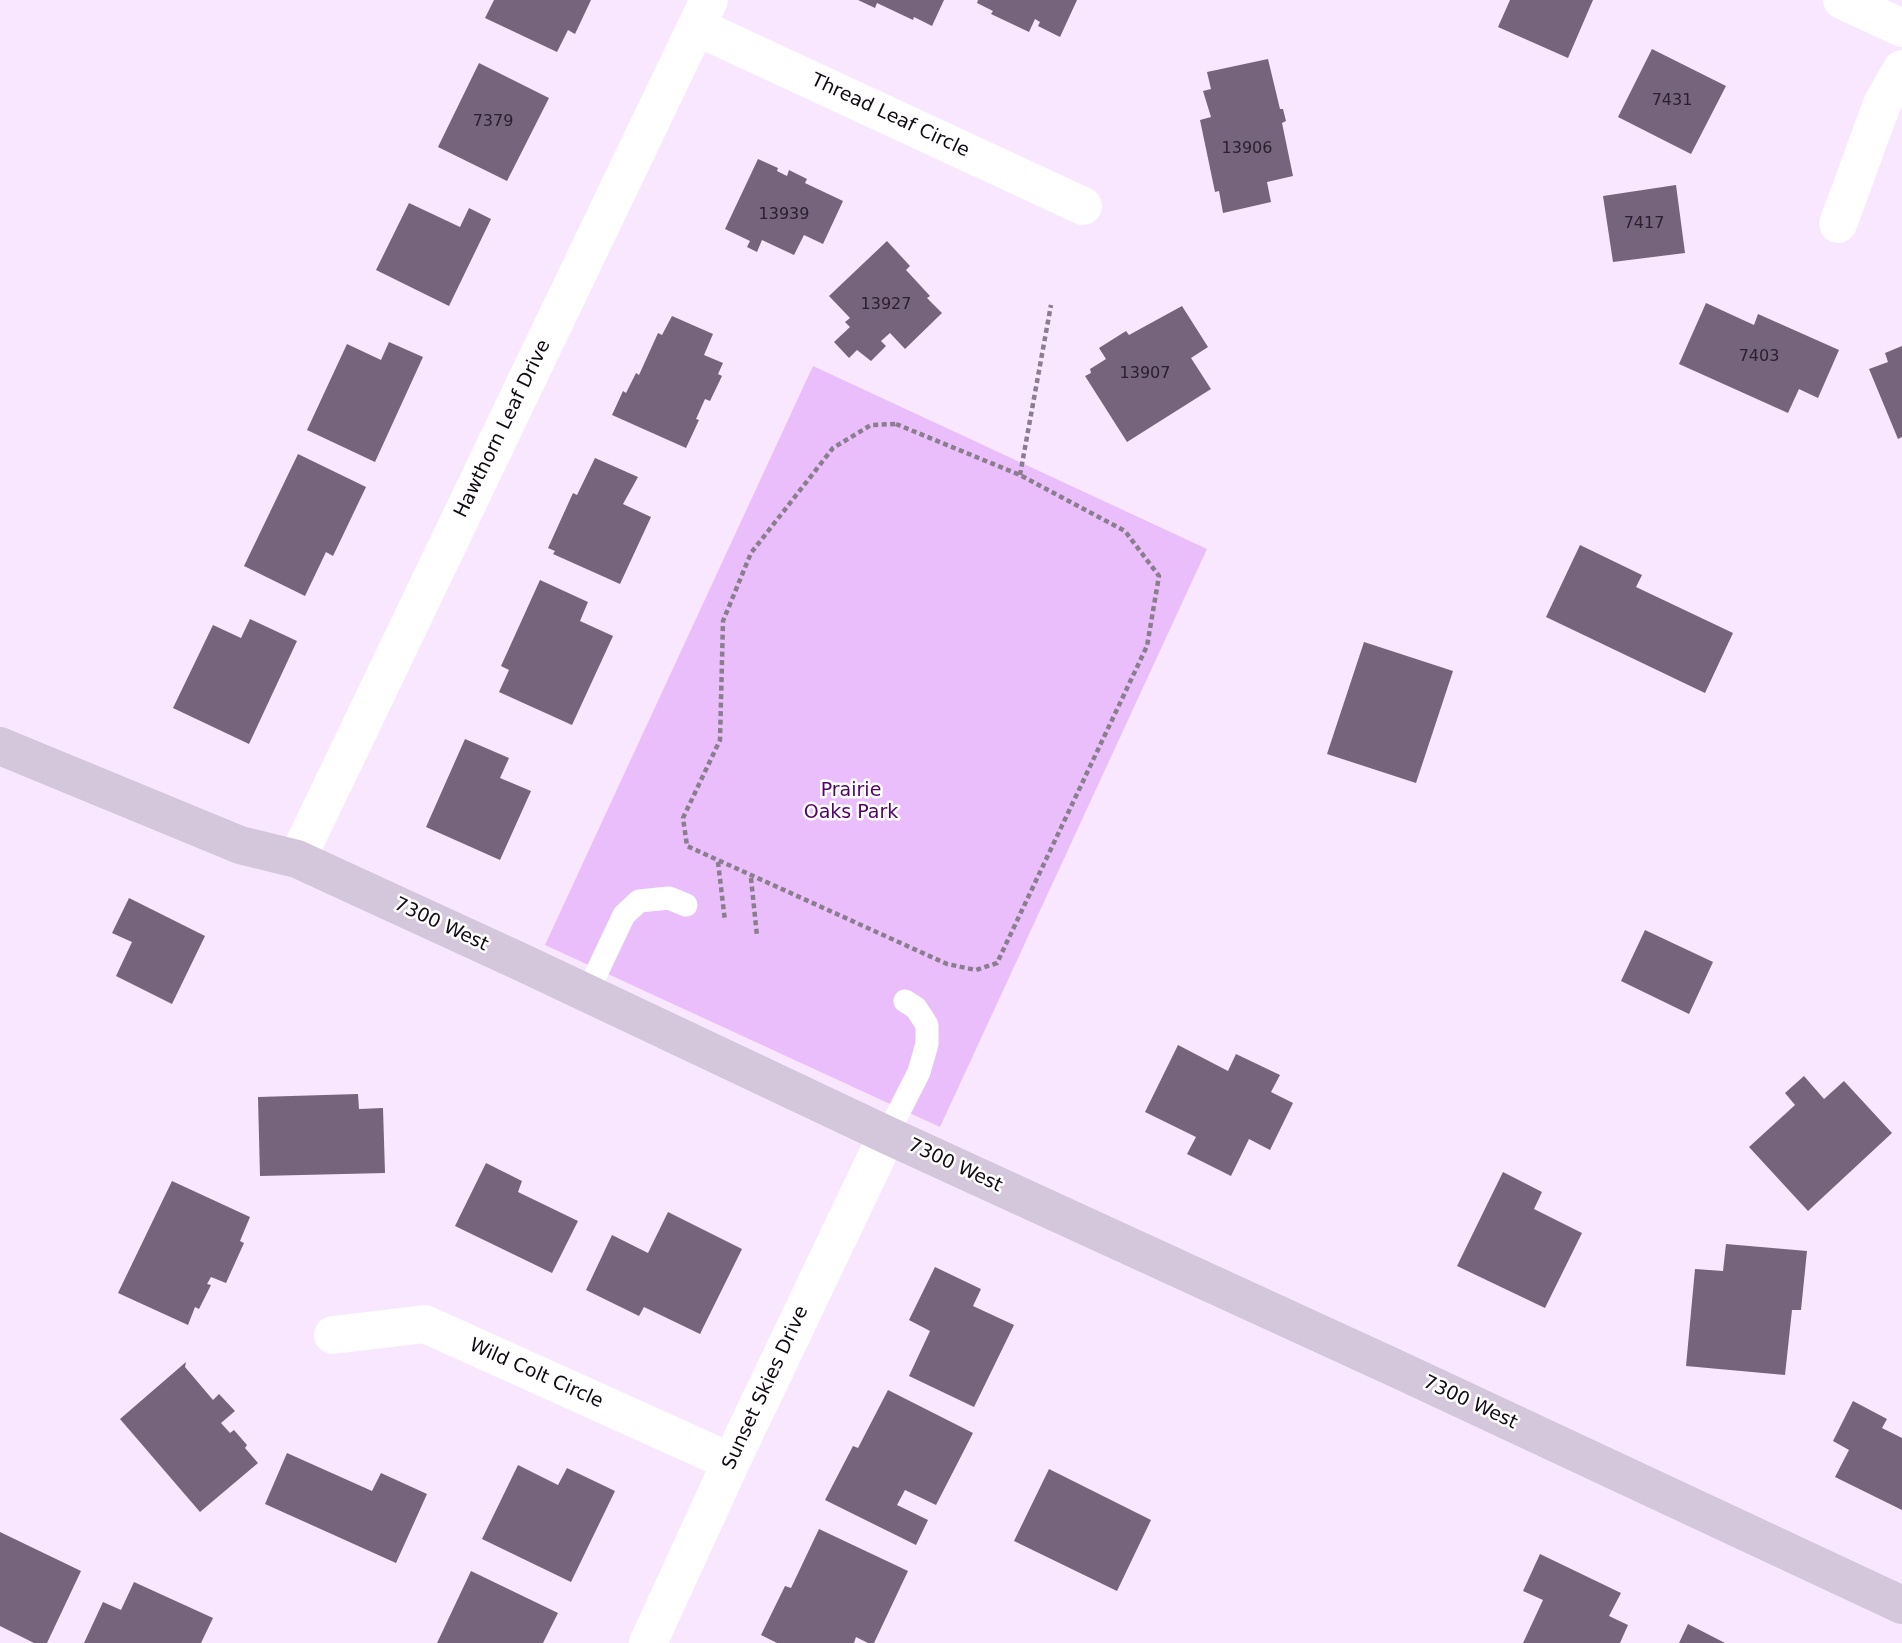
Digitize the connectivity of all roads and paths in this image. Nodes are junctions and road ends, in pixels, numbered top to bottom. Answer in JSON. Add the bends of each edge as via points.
{"nodes":[{"id":1,"x":1842,"y":0,"type":"edge"},
{"id":2,"x":703,"y":13,"type":"edge"},
{"id":3,"x":1902,"y":28,"type":"edge"},
{"id":4,"x":1902,"y":69,"type":"edge"},
{"id":5,"x":1083,"y":206,"type":"dead end"},
{"id":6,"x":1838,"y":224,"type":"dead end"},
{"id":7,"x":1051,"y":305,"type":"dead end"},
{"id":8,"x":1020,"y":475,"type":"junction"},
{"id":9,"x":0,"y":746,"type":"edge"},
{"id":10,"x":297,"y":859,"type":"junction"},
{"id":11,"x":718,"y":861,"type":"junction"},
{"id":12,"x":751,"y":877,"type":"junction"},
{"id":13,"x":686,"y":905,"type":"dead end"},
{"id":14,"x":724,"y":922,"type":"dead end"},
{"id":15,"x":757,"y":936,"type":"dead end"},
{"id":16,"x":587,"y":993,"type":"junction"},
{"id":17,"x":905,"y":1001,"type":"dead end"},
{"id":18,"x":887,"y":1135,"type":"junction"},
{"id":19,"x":333,"y":1335,"type":"dead end"},
{"id":20,"x":731,"y":1462,"type":"junction"},
{"id":21,"x":1902,"y":1605,"type":"edge"},
{"id":22,"x":648,"y":1643,"type":"edge"}],
"edges":[{"from":1,"to":3,"type":"street"},
{"from":2,"to":5,"type":"street","name":"Thread Leaf Circle"},
{"from":2,"to":10,"type":"street","name":"Hawthorn Leaf Drive"},
{"from":4,"to":6,"type":"street","via":[[1882,104]]},
{"from":7,"to":8,"type":"path"},
{"from":8,"to":11,"type":"path","via":[[896,424],[872,425],[833,448],[751,553],[723,621],[720,740],[683,818],[687,846]]},
{"from":8,"to":12,"type":"path","via":[[1125,531],[1159,576],[1147,646],[997,963],[976,970],[947,964]]},
{"from":9,"to":10,"type":"street","name":"7300 West","via":[[240,845]]},
{"from":10,"to":16,"type":"street","name":"7300 West"},
{"from":11,"to":12,"type":"path"},
{"from":11,"to":14,"type":"path"},
{"from":12,"to":15,"type":"path"},
{"from":13,"to":16,"type":"lane","via":[[669,898],[639,901],[624,915]]},
{"from":16,"to":18,"type":"street","name":"7300 West"},
{"from":17,"to":18,"type":"lane","via":[[927,1025],[927,1045],[919,1072]]},
{"from":18,"to":20,"type":"street","name":"Sunset Skies Drive"},
{"from":18,"to":21,"type":"street","name":"7300 West"},
{"from":19,"to":20,"type":"street","name":"Wild Colt Circle","via":[[425,1324]]},
{"from":20,"to":22,"type":"street","name":"Sunset Skies Drive"}]}
